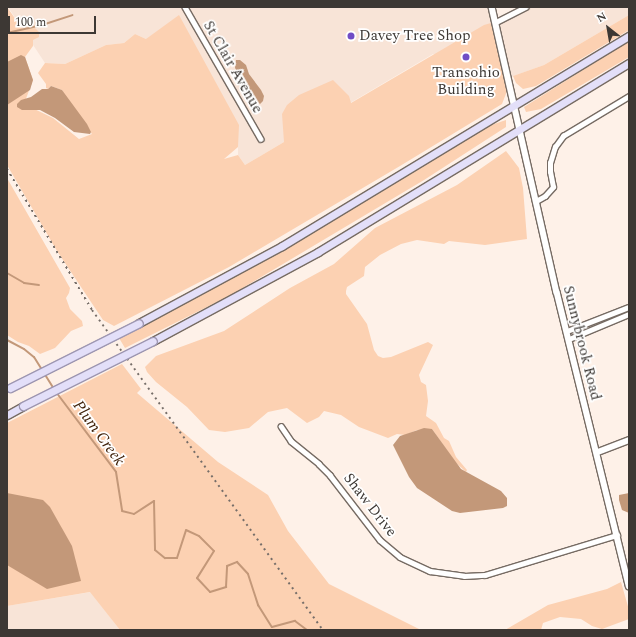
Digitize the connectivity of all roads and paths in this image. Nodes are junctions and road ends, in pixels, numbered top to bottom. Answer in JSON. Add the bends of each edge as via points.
{"nodes":[{"id":1,"x":184,"y":7,"type":"edge"},
{"id":2,"x":492,"y":7,"type":"edge"},
{"id":3,"x":525,"y":7,"type":"edge"},
{"id":4,"x":496,"y":22,"type":"junction"},
{"id":5,"x":629,"y":36,"type":"edge"},
{"id":6,"x":629,"y":63,"type":"edge"},
{"id":7,"x":629,"y":96,"type":"edge"},
{"id":8,"x":514,"y":105,"type":"junction"},
{"id":9,"x":519,"y":129,"type":"junction"},
{"id":10,"x":261,"y":139,"type":"dead end"},
{"id":11,"x":536,"y":201,"type":"junction"},
{"id":12,"x":629,"y":307,"type":"edge"},
{"id":13,"x":629,"y":314,"type":"edge"},
{"id":14,"x":567,"y":331,"type":"junction"},
{"id":15,"x":569,"y":339,"type":"junction"},
{"id":16,"x":8,"y":388,"type":"edge"},
{"id":17,"x":7,"y":415,"type":"edge"},
{"id":18,"x":281,"y":426,"type":"dead end"},
{"id":19,"x":629,"y":440,"type":"edge"},
{"id":20,"x":598,"y":452,"type":"junction"},
{"id":21,"x":617,"y":535,"type":"junction"},
{"id":22,"x":629,"y":586,"type":"edge"}],
"edges":[{"from":1,"to":10,"type":"street","name":"St Clair Avenue"},
{"from":2,"to":4,"type":"street","name":"Sunnybrook Road"},
{"from":3,"to":4,"type":"street"},
{"from":4,"to":8,"type":"street","name":"Sunnybrook Road"},
{"from":5,"to":8,"type":"main road"},
{"from":6,"to":9,"type":"main road"},
{"from":7,"to":11,"type":"street","via":[[570,131],[558,142],[550,164],[553,187]]},
{"from":8,"to":9,"type":"street","name":"Sunnybrook Road"},
{"from":8,"to":16,"type":"main road","bridge":true,"via":[[282,246],[139,323]]},
{"from":9,"to":11,"type":"street","name":"Sunnybrook Road"},
{"from":9,"to":17,"type":"main road","bridge":true,"via":[[318,252],[153,341]]},
{"from":11,"to":14,"type":"street","name":"Sunnybrook Road"},
{"from":12,"to":14,"type":"street"},
{"from":13,"to":15,"type":"street"},
{"from":14,"to":15,"type":"street","name":"Sunnybrook Road"},
{"from":15,"to":20,"type":"street","name":"Sunnybrook Road"},
{"from":18,"to":21,"type":"street","name":"Shaw Drive","via":[[290,441],[330,475],[369,528],[385,545],[411,563],[430,571],[464,576],[490,574]]},
{"from":19,"to":20,"type":"street"},
{"from":20,"to":21,"type":"street","name":"Sunnybrook Road"},
{"from":21,"to":22,"type":"street","name":"Sunnybrook Road"}]}
